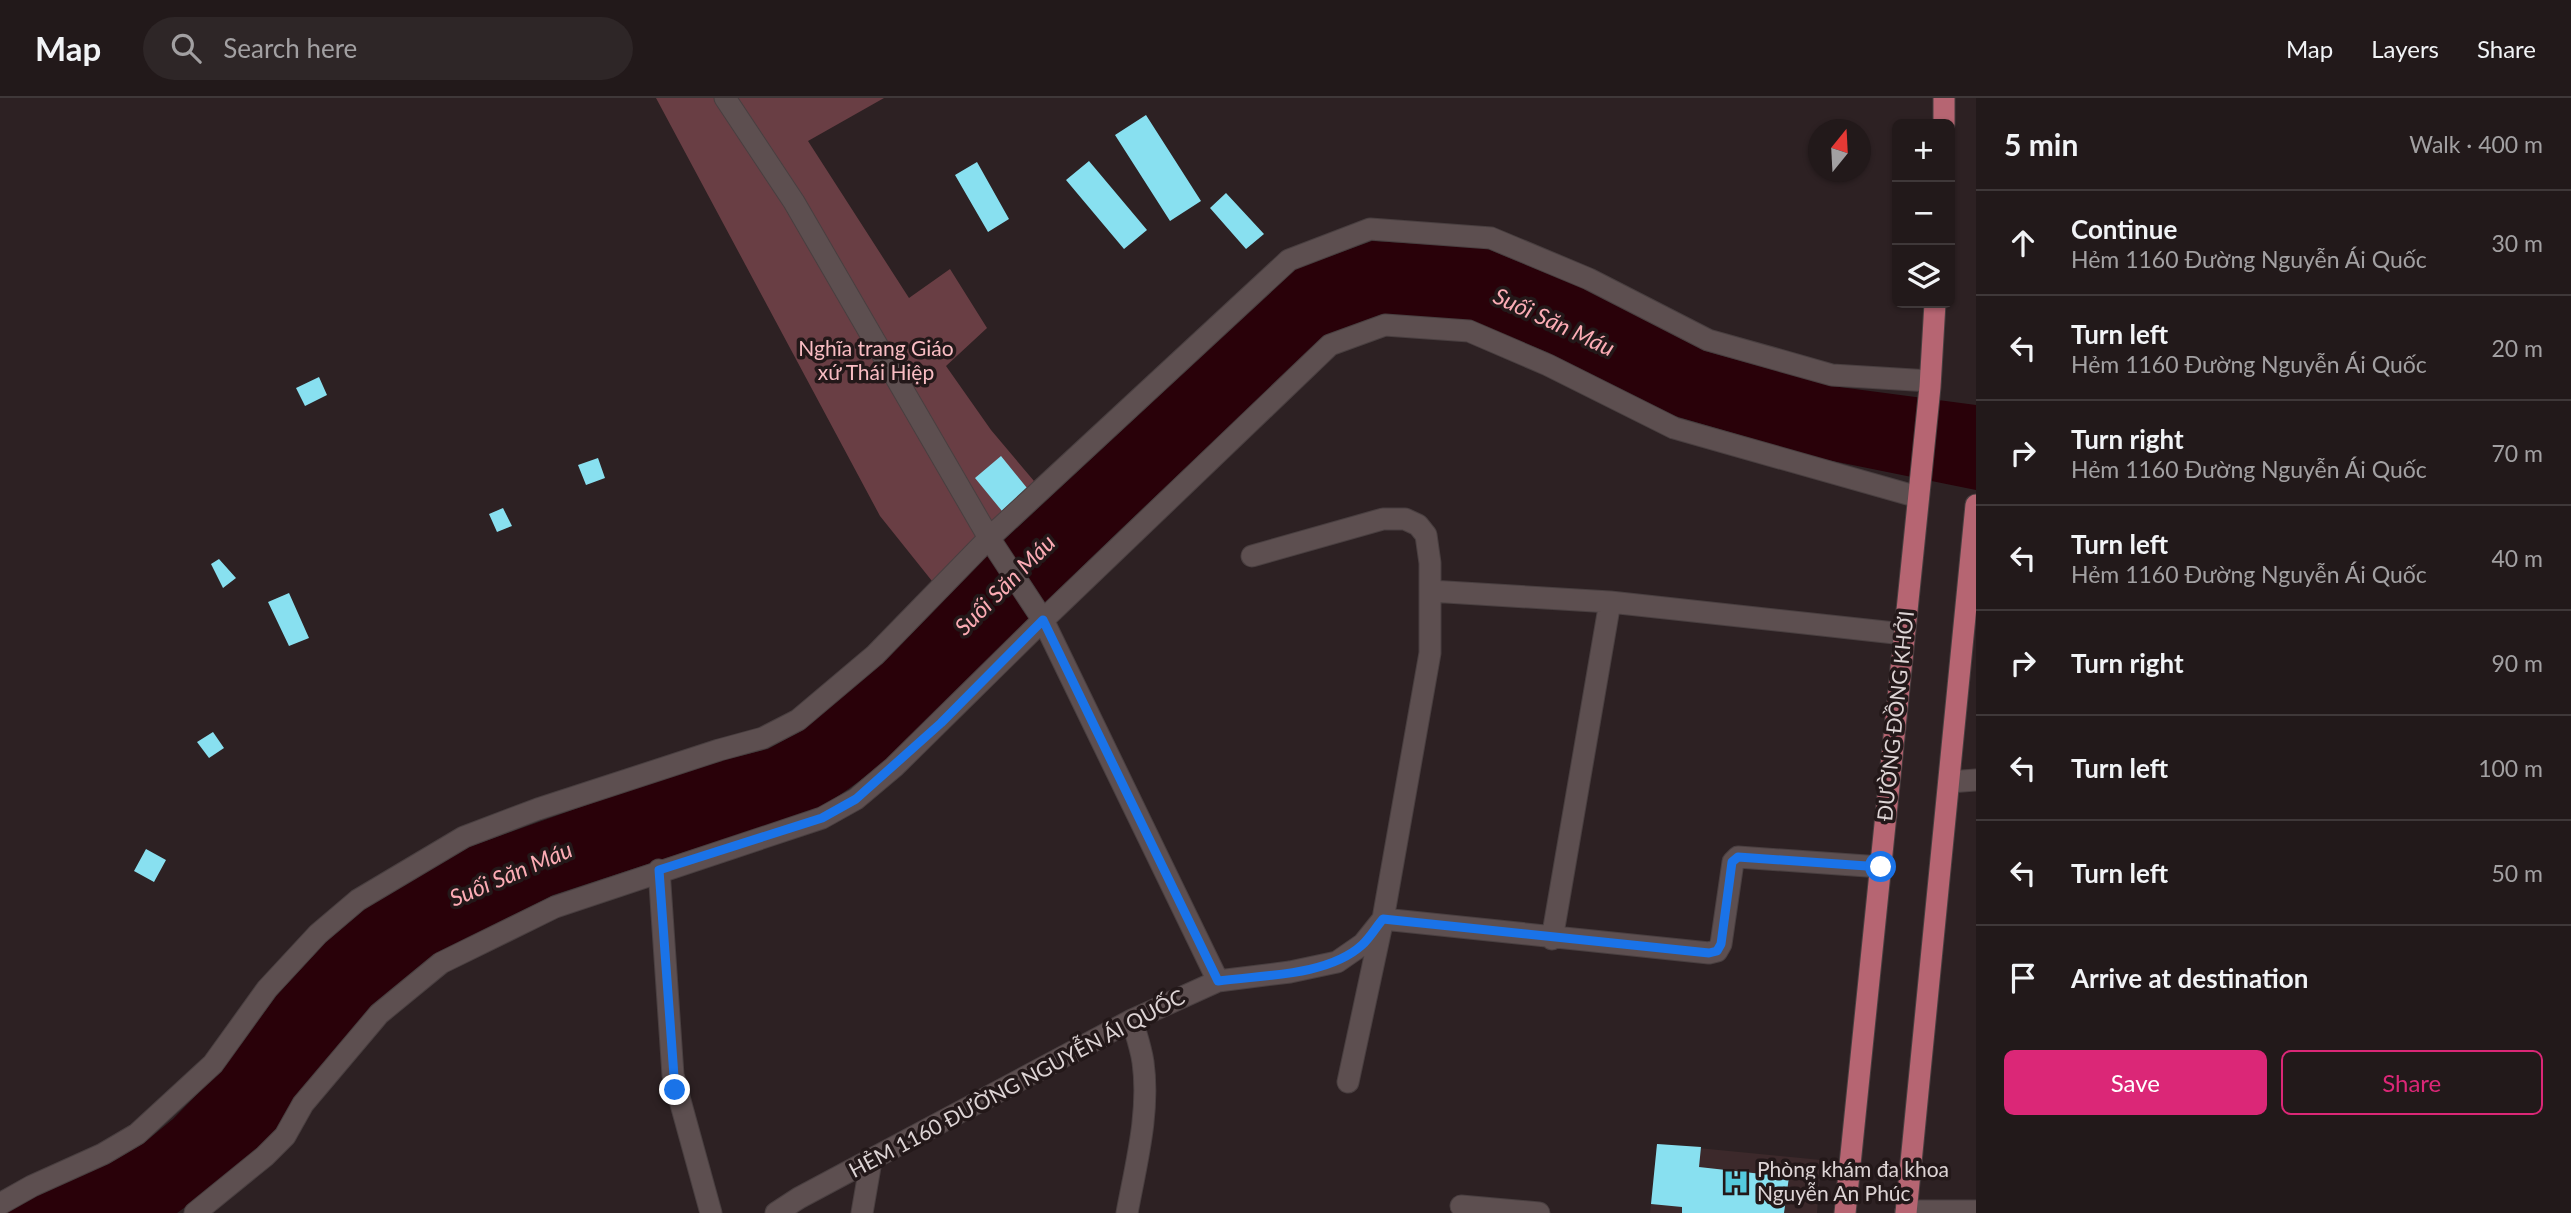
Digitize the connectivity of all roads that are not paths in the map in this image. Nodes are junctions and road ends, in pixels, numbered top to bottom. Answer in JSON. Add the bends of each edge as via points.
{"nodes":[{"id":1,"x":725,"y":98,"type":"edge"},
{"id":2,"x":1944,"y":98,"type":"edge"},
{"id":3,"x":1944,"y":119,"type":"edge"},
{"id":4,"x":1935,"y":308,"type":"edge"},
{"id":5,"x":1930,"y":384,"type":"junction"},
{"id":6,"x":1918,"y":494,"type":"junction"},
{"id":7,"x":1976,"y":507,"type":"edge"},
{"id":8,"x":989,"y":538,"type":"junction"},
{"id":9,"x":1252,"y":556,"type":"dead end"},
{"id":10,"x":1430,"y":591,"type":"junction"},
{"id":11,"x":1610,"y":602,"type":"junction"},
{"id":12,"x":1043,"y":620,"type":"junction"},
{"id":13,"x":1904,"y":634,"type":"junction"},
{"id":14,"x":1976,"y":780,"type":"edge"},
{"id":15,"x":1949,"y":782,"type":"junction"},
{"id":16,"x":1881,"y":867,"type":"junction"},
{"id":17,"x":659,"y":870,"type":"junction"},
{"id":18,"x":1383,"y":919,"type":"junction"},
{"id":19,"x":1552,"y":939,"type":"junction"},
{"id":20,"x":1218,"y":981,"type":"junction"},
{"id":21,"x":1132,"y":1020,"type":"junction"},
{"id":22,"x":1348,"y":1083,"type":"dead end"},
{"id":23,"x":871,"y":1161,"type":"junction"},
{"id":24,"x":0,"y":1204,"type":"edge"},
{"id":25,"x":1461,"y":1206,"type":"dead end"},
{"id":26,"x":1904,"y":1212,"type":"edge"},
{"id":27,"x":1976,"y":1212,"type":"edge"},
{"id":28,"x":195,"y":1213,"type":"edge"},
{"id":29,"x":710,"y":1213,"type":"edge"},
{"id":30,"x":776,"y":1213,"type":"edge"},
{"id":31,"x":862,"y":1213,"type":"edge"},
{"id":32,"x":1127,"y":1213,"type":"edge"},
{"id":33,"x":1539,"y":1213,"type":"edge"},
{"id":34,"x":1845,"y":1213,"type":"edge"}],
"edges":[{"from":1,"to":8,"type":"street","via":[[794,202]]},
{"from":2,"to":3,"type":"main road"},
{"from":4,"to":5,"type":"main road","name":"ĐƯỜNG ĐỒNG KHỞI"},
{"from":5,"to":6,"type":"main road","name":"ĐƯỜNG ĐỒNG KHỞI"},
{"from":5,"to":8,"type":"street","via":[[1832,375],[1708,340],[1588,279],[1491,238],[1370,229],[1289,260]]},
{"from":6,"to":12,"type":"street","via":[[1674,428],[1468,331],[1385,325],[1330,345]]},
{"from":6,"to":13,"type":"main road","name":"ĐƯỜNG ĐỒNG KHỞI"},
{"from":7,"to":15,"type":"main road"},
{"from":8,"to":12,"type":"street"},
{"from":8,"to":24,"type":"street","via":[[875,654],[798,720],[763,738],[464,837],[358,900],[318,934],[267,989],[213,1064],[137,1134]]},
{"from":9,"to":10,"type":"street","via":[[1384,519],[1405,519],[1426,535]]},
{"from":10,"to":11,"type":"street"},
{"from":10,"to":18,"type":"street","via":[[1430,653]]},
{"from":11,"to":13,"type":"street"},
{"from":11,"to":19,"type":"street"},
{"from":12,"to":17,"type":"street","via":[[941,723],[856,799],[822,818]]},
{"from":12,"to":20,"type":"street"},
{"from":13,"to":16,"type":"main road","name":"ĐƯỜNG ĐỒNG KHỞI"},
{"from":14,"to":15,"type":"street"},
{"from":15,"to":26,"type":"main road"},
{"from":16,"to":19,"type":"street","via":[[1738,857],[1732,862],[1721,944],[1709,953]]},
{"from":16,"to":34,"type":"main road","name":"ĐƯỜNG ĐỒNG KHỞI"},
{"from":17,"to":28,"type":"street","via":[[555,907],[441,964],[379,1014],[303,1104],[285,1136]]},
{"from":17,"to":29,"type":"street","via":[[673,1075]]},
{"from":18,"to":19,"type":"street"},
{"from":18,"to":20,"type":"street","name":"HẺM 1160 ĐƯỜNG NGUYỄN ÁI QUỐC","via":[[1363,944],[1337,962]]},
{"from":18,"to":22,"type":"street"},
{"from":20,"to":21,"type":"street","name":"HẺM 1160 ĐƯỜNG NGUYỄN ÁI QUỐC"},
{"from":21,"to":23,"type":"street","name":"HẺM 1160 ĐƯỜNG NGUYỄN ÁI QUỐC"},
{"from":21,"to":32,"type":"street","via":[[1145,1081]]},
{"from":23,"to":30,"type":"street","name":"HẺM 1160 ĐƯỜNG NGUYỄN ÁI QUỐC"},
{"from":23,"to":31,"type":"street"},
{"from":25,"to":33,"type":"street"},
{"from":26,"to":27,"type":"street"}]}
